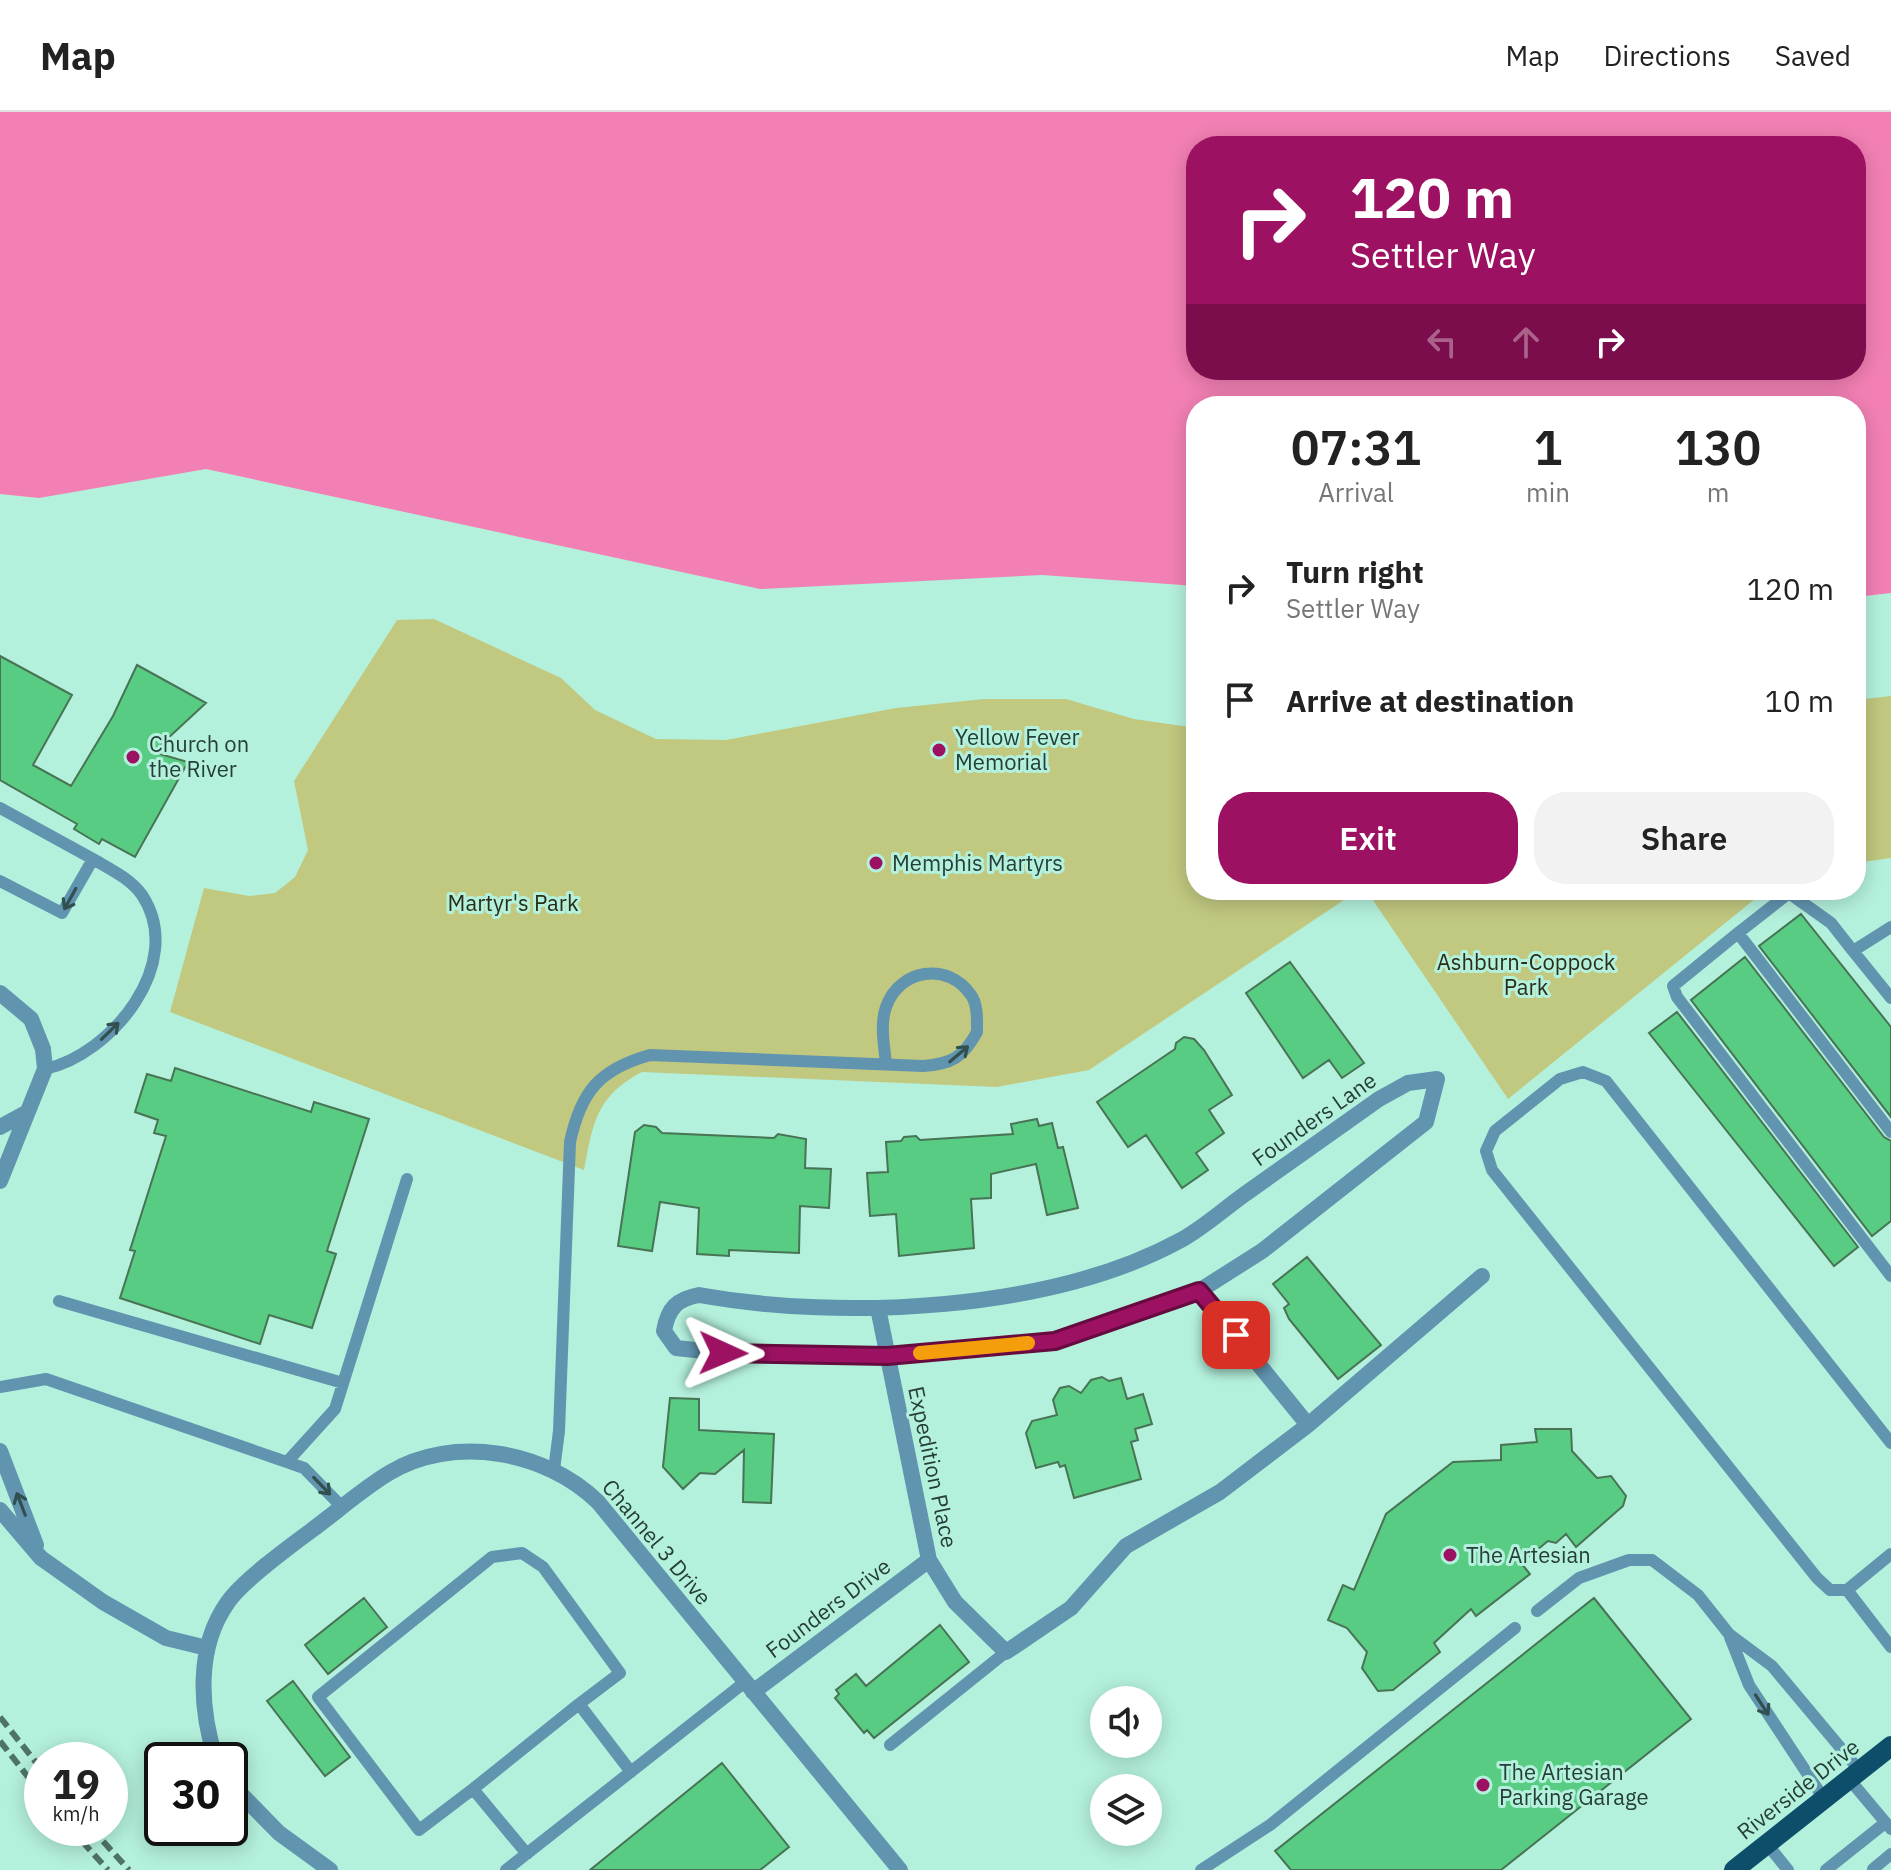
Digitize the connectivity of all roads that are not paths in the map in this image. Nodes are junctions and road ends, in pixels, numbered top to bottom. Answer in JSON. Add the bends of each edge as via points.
{"nodes":[{"id":1,"x":0,"y":808,"type":"edge"},
{"id":2,"x":93,"y":859,"type":"junction"},
{"id":3,"x":0,"y":881,"type":"edge"},
{"id":4,"x":1780,"y":900,"type":"edge"},
{"id":5,"x":1799,"y":900,"type":"edge"},
{"id":6,"x":1891,"y":927,"type":"edge"},
{"id":7,"x":1738,"y":933,"type":"junction"},
{"id":8,"x":1853,"y":951,"type":"junction"},
{"id":9,"x":0,"y":993,"type":"edge"},
{"id":10,"x":1891,"y":998,"type":"edge"},
{"id":11,"x":886,"y":1063,"type":"junction"},
{"id":12,"x":45,"y":1069,"type":"junction"},
{"id":13,"x":24,"y":1114,"type":"junction"},
{"id":14,"x":0,"y":1127,"type":"edge"},
{"id":15,"x":1891,"y":1132,"type":"edge"},
{"id":16,"x":407,"y":1179,"type":"dead end"},
{"id":17,"x":0,"y":1181,"type":"edge"},
{"id":18,"x":1891,"y":1250,"type":"edge"},
{"id":19,"x":1879,"y":1261,"type":"junction"},
{"id":20,"x":1482,"y":1276,"type":"dead end"},
{"id":21,"x":1891,"y":1276,"type":"edge"},
{"id":22,"x":1199,"y":1291,"type":"junction"},
{"id":23,"x":59,"y":1301,"type":"dead end"},
{"id":24,"x":878,"y":1308,"type":"junction"},
{"id":25,"x":887,"y":1356,"type":"junction"},
{"id":26,"x":343,"y":1383,"type":"junction"},
{"id":27,"x":0,"y":1387,"type":"edge"},
{"id":28,"x":1308,"y":1425,"type":"junction"},
{"id":29,"x":1891,"y":1443,"type":"edge"},
{"id":30,"x":0,"y":1451,"type":"edge"},
{"id":31,"x":294,"y":1464,"type":"junction"},
{"id":32,"x":554,"y":1470,"type":"junction"},
{"id":33,"x":342,"y":1507,"type":"junction"},
{"id":34,"x":0,"y":1510,"type":"edge"},
{"id":35,"x":1891,"y":1554,"type":"edge"},
{"id":36,"x":41,"y":1558,"type":"junction"},
{"id":37,"x":929,"y":1560,"type":"junction"},
{"id":38,"x":1847,"y":1590,"type":"junction"},
{"id":39,"x":1537,"y":1611,"type":"dead end"},
{"id":40,"x":1515,"y":1628,"type":"dead end"},
{"id":41,"x":1729,"y":1634,"type":"junction"},
{"id":42,"x":1891,"y":1647,"type":"edge"},
{"id":43,"x":207,"y":1648,"type":"junction"},
{"id":44,"x":1006,"y":1652,"type":"junction"},
{"id":45,"x":749,"y":1687,"type":"junction"},
{"id":46,"x":579,"y":1704,"type":"junction"},
{"id":47,"x":210,"y":1742,"type":"edge"},
{"id":48,"x":890,"y":1745,"type":"dead end"},
{"id":49,"x":1891,"y":1746,"type":"edge"},
{"id":50,"x":631,"y":1772,"type":"junction"},
{"id":51,"x":1855,"y":1775,"type":"junction"},
{"id":52,"x":473,"y":1789,"type":"junction"},
{"id":53,"x":1824,"y":1799,"type":"junction"},
{"id":54,"x":248,"y":1801,"type":"edge"},
{"id":55,"x":1888,"y":1826,"type":"edge"},
{"id":56,"x":1767,"y":1844,"type":"junction"},
{"id":57,"x":527,"y":1854,"type":"junction"},
{"id":58,"x":1891,"y":1854,"type":"edge"},
{"id":59,"x":1873,"y":1869,"type":"edge"},
{"id":60,"x":330,"y":1870,"type":"edge"},
{"id":61,"x":506,"y":1870,"type":"edge"},
{"id":62,"x":900,"y":1870,"type":"edge"},
{"id":63,"x":1201,"y":1870,"type":"edge"},
{"id":64,"x":1734,"y":1870,"type":"edge"},
{"id":65,"x":1788,"y":1870,"type":"edge"},
{"id":66,"x":1826,"y":1870,"type":"edge"}],
"edges":[{"from":1,"to":2,"type":"lane"},
{"from":2,"to":3,"type":"lane","one_way":true,"via":[[62,913]]},
{"from":12,"to":2,"type":"lane","one_way":true,"via":[[77,1060],[96,1045],[139,998],[150,974],[153,915],[132,883]]},
{"from":4,"to":7,"type":"lane"},
{"from":5,"to":8,"type":"lane","via":[[1831,923]]},
{"from":6,"to":8,"type":"lane"},
{"from":7,"to":15,"type":"lane"},
{"from":7,"to":19,"type":"lane","via":[[1673,986],[1677,997]]},
{"from":8,"to":10,"type":"lane"},
{"from":9,"to":12,"type":"street","via":[[31,1019]]},
{"from":11,"to":11,"type":"lane","one_way":true,"via":[[933,1065],[959,1059],[977,1032],[973,998],[963,986],[932,972],[902,984],[885,1008]]},
{"from":11,"to":32,"type":"lane","via":[[650,1055],[620,1063],[594,1085],[577,1111],[570,1142]]},
{"from":12,"to":13,"type":"street","via":[[37,1096]]},
{"from":13,"to":14,"type":"street"},
{"from":13,"to":17,"type":"street"},
{"from":16,"to":26,"type":"lane"},
{"from":18,"to":19,"type":"lane"},
{"from":19,"to":21,"type":"lane"},
{"from":20,"to":28,"type":"street"},
{"from":22,"to":24,"type":"street","name":"Founders Lane","via":[[1262,1251],[1426,1122],[1437,1079],[1408,1083],[1379,1099],[1181,1240],[1119,1266],[1017,1295]]},
{"from":22,"to":25,"type":"street","name":"Founders Lane","via":[[1055,1341]]},
{"from":22,"to":28,"type":"street"},
{"from":23,"to":26,"type":"lane"},
{"from":24,"to":25,"type":"street","name":"Expedition Place"},
{"from":24,"to":25,"type":"street","name":"Founders Lane","via":[[699,1295],[682,1298],[668,1313],[664,1331],[676,1348]]},
{"from":25,"to":37,"type":"street","name":"Expedition Place"},
{"from":26,"to":31,"type":"lane","via":[[335,1409]]},
{"from":27,"to":31,"type":"lane","via":[[46,1379]]},
{"from":28,"to":44,"type":"street","via":[[1220,1492],[1126,1546],[1071,1608]]},
{"from":29,"to":38,"type":"lane","via":[[1606,1081],[1583,1072],[1560,1079],[1495,1131],[1486,1151],[1492,1170],[1817,1578],[1830,1590]]},
{"from":36,"to":30,"type":"street","one_way":true},
{"from":31,"to":33,"type":"lane","one_way":true},
{"from":32,"to":33,"type":"street","name":"Channel 3 Drive","via":[[505,1453],[440,1457],[390,1473]]},
{"from":32,"to":45,"type":"street","name":"Channel 3 Drive","via":[[598,1502]]},
{"from":33,"to":43,"type":"street","name":"Channel 3 Drive","via":[[228,1601]]},
{"from":34,"to":36,"type":"street"},
{"from":35,"to":38,"type":"lane"},
{"from":36,"to":43,"type":"street","via":[[166,1638]]},
{"from":37,"to":44,"type":"street","name":"Expedition Place","via":[[955,1602]]},
{"from":37,"to":45,"type":"street","name":"Founders Drive"},
{"from":38,"to":42,"type":"lane"},
{"from":39,"to":41,"type":"lane","via":[[1579,1578],[1629,1560],[1652,1560],[1698,1595]]},
{"from":40,"to":63,"type":"lane","via":[[1270,1825]]},
{"from":41,"to":51,"type":"lane","via":[[1772,1666]]},
{"from":41,"to":53,"type":"lane","one_way":true,"via":[[1749,1685]]},
{"from":43,"to":47,"type":"street","name":"Channel 3 Drive","via":[[203,1695]]},
{"from":44,"to":48,"type":"lane"},
{"from":45,"to":50,"type":"lane"},
{"from":45,"to":62,"type":"street","name":"Channel 3 Drive"},
{"from":46,"to":50,"type":"lane"},
{"from":46,"to":52,"type":"lane"},
{"from":46,"to":52,"type":"lane","via":[[620,1673],[543,1567],[522,1553],[492,1557],[318,1697],[419,1830]]},
{"from":49,"to":51,"type":"main road","name":"Riverside Drive"},
{"from":50,"to":57,"type":"lane"},
{"from":51,"to":53,"type":"main road","name":"Riverside Drive"},
{"from":51,"to":55,"type":"lane"},
{"from":52,"to":57,"type":"lane"},
{"from":53,"to":56,"type":"main road","name":"Riverside Drive"},
{"from":54,"to":60,"type":"street","via":[[279,1833]]},
{"from":55,"to":66,"type":"lane"},
{"from":56,"to":64,"type":"main road","name":"Riverside Drive"},
{"from":56,"to":65,"type":"lane"},
{"from":57,"to":61,"type":"lane"},
{"from":58,"to":59,"type":"lane"}]}
